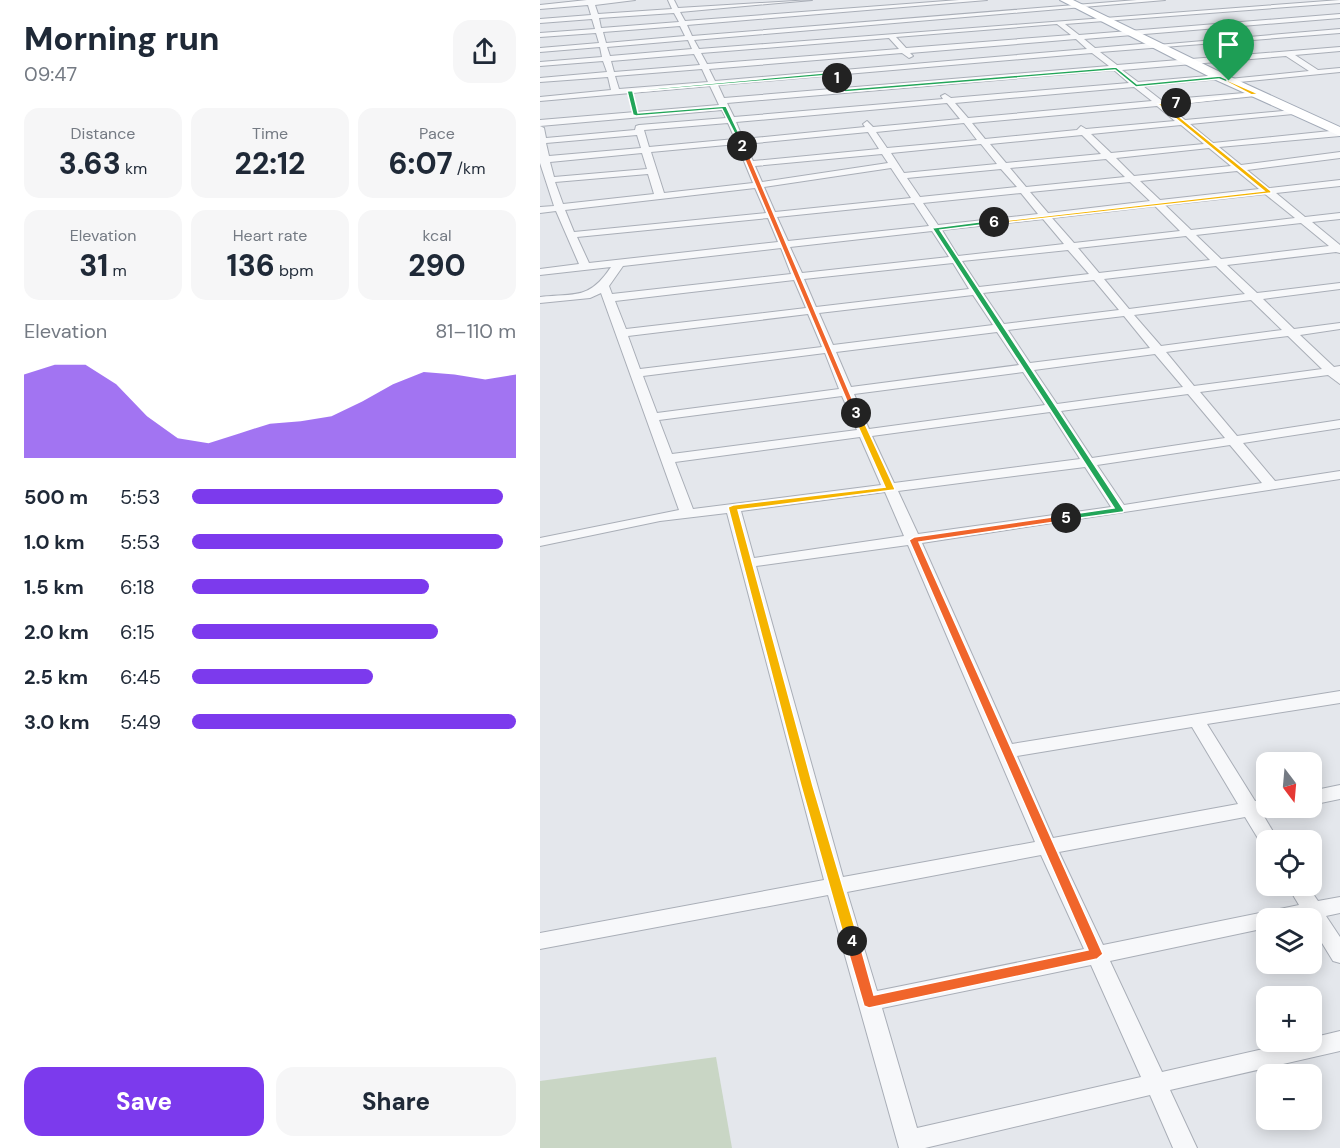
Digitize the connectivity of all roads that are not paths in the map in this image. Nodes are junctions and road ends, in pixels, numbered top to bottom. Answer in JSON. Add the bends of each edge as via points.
{"nodes":[{"id":1,"x":632,"y":0,"type":"edge"},
{"id":2,"x":670,"y":0,"type":"edge"},
{"id":3,"x":809,"y":0,"type":"edge"},
{"id":4,"x":985,"y":0,"type":"edge"},
{"id":5,"x":1162,"y":0,"type":"edge"},
{"id":6,"x":1202,"y":0,"type":"edge"},
{"id":7,"x":1290,"y":0,"type":"edge"},
{"id":8,"x":1340,"y":1,"type":"edge"},
{"id":9,"x":591,"y":2,"type":"edge"},
{"id":10,"x":739,"y":3,"type":"edge"},
{"id":11,"x":906,"y":3,"type":"edge"},
{"id":12,"x":1070,"y":3,"type":"edge"},
{"id":13,"x":1298,"y":4,"type":"junction"},
{"id":14,"x":540,"y":7,"type":"edge"},
{"id":15,"x":826,"y":9,"type":"junction"},
{"id":16,"x":675,"y":10,"type":"junction"},
{"id":17,"x":1220,"y":10,"type":"junction"},
{"id":18,"x":1006,"y":12,"type":"junction"},
{"id":19,"x":594,"y":16,"type":"junction"},
{"id":20,"x":1340,"y":16,"type":"edge"},
{"id":21,"x":1320,"y":17,"type":"junction"},
{"id":22,"x":749,"y":18,"type":"junction"},
{"id":23,"x":1100,"y":18,"type":"junction"},
{"id":24,"x":922,"y":19,"type":"junction"},
{"id":25,"x":540,"y":21,"type":"edge"},
{"id":26,"x":1059,"y":22,"type":"junction"},
{"id":27,"x":681,"y":24,"type":"junction"},
{"id":28,"x":1240,"y":24,"type":"junction"},
{"id":29,"x":1027,"y":25,"type":"junction"},
{"id":30,"x":839,"y":26,"type":"junction"},
{"id":31,"x":978,"y":28,"type":"junction"},
{"id":32,"x":599,"y":30,"type":"junction"},
{"id":33,"x":1340,"y":30,"type":"edge"},
{"id":34,"x":757,"y":32,"type":"junction"},
{"id":35,"x":935,"y":32,"type":"junction"},
{"id":36,"x":1126,"y":32,"type":"junction"},
{"id":37,"x":540,"y":35,"type":"edge"},
{"id":38,"x":891,"y":36,"type":"junction"},
{"id":39,"x":1077,"y":36,"type":"junction"},
{"id":40,"x":688,"y":38,"type":"junction"},
{"id":41,"x":1263,"y":38,"type":"junction"},
{"id":42,"x":850,"y":39,"type":"junction"},
{"id":43,"x":811,"y":42,"type":"junction"},
{"id":44,"x":993,"y":43,"type":"junction"},
{"id":45,"x":603,"y":45,"type":"junction"},
{"id":46,"x":766,"y":46,"type":"junction"},
{"id":47,"x":1155,"y":46,"type":"junction"},
{"id":48,"x":1340,"y":49,"type":"edge"},
{"id":49,"x":540,"y":50,"type":"edge"},
{"id":50,"x":904,"y":50,"type":"junction"},
{"id":51,"x":695,"y":51,"type":"junction"},
{"id":52,"x":1095,"y":51,"type":"junction"},
{"id":53,"x":1289,"y":54,"type":"junction"},
{"id":54,"x":822,"y":57,"type":"junction"},
{"id":55,"x":1008,"y":58,"type":"junction"},
{"id":56,"x":607,"y":59,"type":"junction"},
{"id":57,"x":1189,"y":62,"type":"junction"},
{"id":58,"x":540,"y":64,"type":"edge"},
{"id":59,"x":703,"y":66,"type":"junction"},
{"id":60,"x":918,"y":66,"type":"junction"},
{"id":61,"x":1116,"y":68,"type":"junction"},
{"id":62,"x":1340,"y":70,"type":"edge"},
{"id":63,"x":834,"y":73,"type":"junction"},
{"id":64,"x":1318,"y":73,"type":"junction"},
{"id":65,"x":611,"y":74,"type":"junction"},
{"id":66,"x":1026,"y":76,"type":"junction"},
{"id":67,"x":1225,"y":79,"type":"junction"},
{"id":68,"x":540,"y":80,"type":"edge"},
{"id":69,"x":934,"y":83,"type":"junction"},
{"id":70,"x":711,"y":84,"type":"junction"},
{"id":71,"x":1136,"y":85,"type":"junction"},
{"id":72,"x":845,"y":91,"type":"junction"},
{"id":73,"x":616,"y":92,"type":"junction"},
{"id":74,"x":1044,"y":93,"type":"junction"},
{"id":75,"x":1256,"y":94,"type":"junction"},
{"id":76,"x":540,"y":99,"type":"edge"},
{"id":77,"x":949,"y":101,"type":"junction"},
{"id":78,"x":633,"y":103,"type":"junction"},
{"id":79,"x":722,"y":104,"type":"junction"},
{"id":80,"x":1160,"y":104,"type":"junction"},
{"id":81,"x":858,"y":109,"type":"junction"},
{"id":82,"x":1293,"y":112,"type":"junction"},
{"id":83,"x":1065,"y":113,"type":"junction"},
{"id":84,"x":731,"y":120,"type":"junction"},
{"id":85,"x":967,"y":122,"type":"junction"},
{"id":86,"x":540,"y":123,"type":"edge"},
{"id":87,"x":1184,"y":124,"type":"junction"},
{"id":88,"x":540,"y":128,"type":"edge"},
{"id":89,"x":640,"y":130,"type":"junction"},
{"id":90,"x":871,"y":131,"type":"junction"},
{"id":91,"x":1086,"y":133,"type":"junction"},
{"id":92,"x":1340,"y":133,"type":"edge"},
{"id":93,"x":541,"y":141,"type":"edge"},
{"id":94,"x":741,"y":142,"type":"junction"},
{"id":95,"x":984,"y":143,"type":"junction"},
{"id":96,"x":1212,"y":146,"type":"junction"},
{"id":97,"x":646,"y":150,"type":"junction"},
{"id":98,"x":884,"y":152,"type":"junction"},
{"id":99,"x":1340,"y":155,"type":"edge"},
{"id":100,"x":1109,"y":156,"type":"junction"},
{"id":101,"x":542,"y":160,"type":"edge"},
{"id":102,"x":749,"y":164,"type":"junction"},
{"id":103,"x":894,"y":165,"type":"junction"},
{"id":104,"x":1004,"y":166,"type":"junction"},
{"id":105,"x":1239,"y":168,"type":"junction"},
{"id":106,"x":652,"y":171,"type":"junction"},
{"id":107,"x":901,"y":176,"type":"junction"},
{"id":108,"x":1132,"y":179,"type":"junction"},
{"id":109,"x":549,"y":180,"type":"junction"},
{"id":110,"x":1340,"y":183,"type":"edge"},
{"id":111,"x":759,"y":185,"type":"junction"},
{"id":112,"x":1024,"y":190,"type":"junction"},
{"id":113,"x":1269,"y":192,"type":"junction"},
{"id":114,"x":660,"y":197,"type":"junction"},
{"id":115,"x":917,"y":201,"type":"junction"},
{"id":116,"x":1159,"y":204,"type":"junction"},
{"id":117,"x":558,"y":207,"type":"junction"},
{"id":118,"x":540,"y":210,"type":"edge"},
{"id":119,"x":772,"y":215,"type":"junction"},
{"id":120,"x":1340,"y":216,"type":"edge"},
{"id":121,"x":1046,"y":217,"type":"junction"},
{"id":122,"x":1303,"y":220,"type":"junction"},
{"id":123,"x":935,"y":228,"type":"junction"},
{"id":124,"x":1188,"y":233,"type":"junction"},
{"id":125,"x":571,"y":236,"type":"junction"},
{"id":126,"x":784,"y":245,"type":"junction"},
{"id":127,"x":1070,"y":246,"type":"junction"},
{"id":128,"x":1340,"y":249,"type":"edge"},
{"id":129,"x":955,"y":258,"type":"junction"},
{"id":130,"x":620,"y":262,"type":"junction"},
{"id":131,"x":1219,"y":262,"type":"junction"},
{"id":132,"x":585,"y":266,"type":"junction"},
{"id":133,"x":540,"y":272,"type":"edge"},
{"id":134,"x":798,"y":277,"type":"junction"},
{"id":135,"x":1096,"y":277,"type":"junction"},
{"id":136,"x":1340,"y":286,"type":"edge"},
{"id":137,"x":976,"y":290,"type":"junction"},
{"id":138,"x":606,"y":292,"type":"junction"},
{"id":139,"x":1254,"y":296,"type":"junction"},
{"id":140,"x":540,"y":300,"type":"edge"},
{"id":141,"x":812,"y":310,"type":"junction"},
{"id":142,"x":1126,"y":312,"type":"junction"},
{"id":143,"x":1340,"y":326,"type":"edge"},
{"id":144,"x":1001,"y":328,"type":"junction"},
{"id":145,"x":1290,"y":332,"type":"junction"},
{"id":146,"x":621,"y":333,"type":"junction"},
{"id":147,"x":828,"y":349,"type":"junction"},
{"id":148,"x":1158,"y":351,"type":"junction"},
{"id":149,"x":1028,"y":368,"type":"junction"},
{"id":150,"x":636,"y":373,"type":"junction"},
{"id":151,"x":1337,"y":374,"type":"edge"},
{"id":152,"x":1190,"y":389,"type":"junction"},
{"id":153,"x":847,"y":392,"type":"junction"},
{"id":154,"x":1054,"y":407,"type":"junction"},
{"id":155,"x":652,"y":417,"type":"junction"},
{"id":156,"x":1340,"y":424,"type":"edge"},
{"id":157,"x":864,"y":432,"type":"junction"},
{"id":158,"x":1232,"y":440,"type":"junction"},
{"id":159,"x":668,"y":459,"type":"junction"},
{"id":160,"x":1090,"y":462,"type":"junction"},
{"id":161,"x":1340,"y":475,"type":"edge"},
{"id":162,"x":1272,"y":486,"type":"junction"},
{"id":163,"x":890,"y":489,"type":"junction"},
{"id":164,"x":733,"y":507,"type":"junction"},
{"id":165,"x":1120,"y":510,"type":"junction"},
{"id":166,"x":688,"y":515,"type":"junction"},
{"id":167,"x":914,"y":540,"type":"junction"},
{"id":168,"x":540,"y":542,"type":"edge"},
{"id":169,"x":748,"y":563,"type":"junction"},
{"id":170,"x":1340,"y":697,"type":"edge"},
{"id":171,"x":1196,"y":720,"type":"junction"},
{"id":172,"x":1007,"y":751,"type":"junction"},
{"id":173,"x":1340,"y":792,"type":"edge"},
{"id":174,"x":1322,"y":796,"type":"edge"},
{"id":175,"x":1256,"y":804,"type":"edge"},
{"id":176,"x":1256,"y":807,"type":"edge"},
{"id":177,"x":1047,"y":846,"type":"junction"},
{"id":178,"x":836,"y":885,"type":"junction"},
{"id":179,"x":1340,"y":905,"type":"edge"},
{"id":180,"x":1322,"y":908,"type":"edge"},
{"id":181,"x":1256,"y":922,"type":"edge"},
{"id":182,"x":1322,"y":926,"type":"edge"},
{"id":183,"x":540,"y":941,"type":"edge"},
{"id":184,"x":1097,"y":954,"type":"junction"},
{"id":185,"x":1340,"y":955,"type":"edge"},
{"id":186,"x":869,"y":1002,"type":"junction"},
{"id":187,"x":1340,"y":1041,"type":"edge"},
{"id":188,"x":1156,"y":1084,"type":"junction"},
{"id":189,"x":910,"y":1144,"type":"edge"},
{"id":190,"x":1185,"y":1148,"type":"edge"}],
"edges":[{"from":1,"to":9,"type":"street"},
{"from":2,"to":16,"type":"street"},
{"from":3,"to":10,"type":"street"},
{"from":4,"to":11,"type":"street"},
{"from":4,"to":18,"type":"street"},
{"from":5,"to":12,"type":"street"},
{"from":6,"to":17,"type":"street"},
{"from":7,"to":13,"type":"street"},
{"from":8,"to":13,"type":"street"},
{"from":9,"to":14,"type":"street"},
{"from":9,"to":19,"type":"street"},
{"from":10,"to":16,"type":"street"},
{"from":10,"to":22,"type":"street"},
{"from":11,"to":15,"type":"street"},
{"from":11,"to":24,"type":"street"},
{"from":12,"to":18,"type":"street"},
{"from":12,"to":23,"type":"main road"},
{"from":13,"to":17,"type":"street"},
{"from":13,"to":21,"type":"street"},
{"from":15,"to":22,"type":"street"},
{"from":15,"to":30,"type":"street"},
{"from":16,"to":19,"type":"street"},
{"from":16,"to":27,"type":"street"},
{"from":17,"to":23,"type":"street"},
{"from":17,"to":28,"type":"street"},
{"from":18,"to":24,"type":"street"},
{"from":18,"to":29,"type":"street"},
{"from":19,"to":25,"type":"street"},
{"from":19,"to":32,"type":"street"},
{"from":20,"to":21,"type":"street"},
{"from":21,"to":28,"type":"street"},
{"from":21,"to":33,"type":"street"},
{"from":22,"to":27,"type":"street"},
{"from":22,"to":34,"type":"street"},
{"from":23,"to":26,"type":"street"},
{"from":23,"to":36,"type":"main road"},
{"from":24,"to":30,"type":"street"},
{"from":24,"to":35,"type":"street"},
{"from":26,"to":29,"type":"street"},
{"from":26,"to":39,"type":"street"},
{"from":27,"to":32,"type":"street"},
{"from":27,"to":40,"type":"street"},
{"from":28,"to":36,"type":"street"},
{"from":28,"to":41,"type":"street"},
{"from":29,"to":31,"type":"street"},
{"from":30,"to":34,"type":"street"},
{"from":30,"to":42,"type":"street"},
{"from":31,"to":35,"type":"street"},
{"from":31,"to":44,"type":"street"},
{"from":32,"to":37,"type":"street"},
{"from":32,"to":45,"type":"street"},
{"from":33,"to":41,"type":"street"},
{"from":34,"to":40,"type":"street"},
{"from":34,"to":46,"type":"street"},
{"from":35,"to":38,"type":"street"},
{"from":36,"to":39,"type":"street"},
{"from":36,"to":47,"type":"main road"},
{"from":38,"to":42,"type":"street"},
{"from":38,"to":50,"type":"street"},
{"from":39,"to":44,"type":"street"},
{"from":39,"to":52,"type":"street"},
{"from":40,"to":45,"type":"street"},
{"from":40,"to":51,"type":"street"},
{"from":41,"to":47,"type":"street"},
{"from":41,"to":53,"type":"street"},
{"from":42,"to":43,"type":"street"},
{"from":43,"to":46,"type":"street"},
{"from":43,"to":54,"type":"street"},
{"from":44,"to":50,"type":"street"},
{"from":44,"to":55,"type":"street"},
{"from":45,"to":49,"type":"street"},
{"from":45,"to":56,"type":"street"},
{"from":46,"to":51,"type":"street"},
{"from":47,"to":52,"type":"street"},
{"from":47,"to":57,"type":"main road"},
{"from":48,"to":53,"type":"street"},
{"from":50,"to":54,"type":"street"},
{"from":50,"to":60,"type":"street"},
{"from":51,"to":56,"type":"street"},
{"from":51,"to":59,"type":"street"},
{"from":52,"to":55,"type":"street"},
{"from":52,"to":61,"type":"street"},
{"from":53,"to":57,"type":"street"},
{"from":53,"to":64,"type":"street"},
{"from":54,"to":59,"type":"street"},
{"from":54,"to":63,"type":"street"},
{"from":55,"to":60,"type":"street"},
{"from":55,"to":66,"type":"street"},
{"from":56,"to":58,"type":"street"},
{"from":56,"to":65,"type":"street"},
{"from":57,"to":61,"type":"street"},
{"from":57,"to":67,"type":"main road"},
{"from":59,"to":65,"type":"street"},
{"from":59,"to":70,"type":"street"},
{"from":60,"to":63,"type":"street"},
{"from":60,"to":69,"type":"street"},
{"from":61,"to":66,"type":"street"},
{"from":61,"to":71,"type":"street"},
{"from":62,"to":64,"type":"street"},
{"from":63,"to":70,"type":"street"},
{"from":63,"to":72,"type":"street"},
{"from":64,"to":67,"type":"street"},
{"from":65,"to":68,"type":"street"},
{"from":65,"to":73,"type":"street"},
{"from":66,"to":69,"type":"street"},
{"from":66,"to":74,"type":"street"},
{"from":67,"to":71,"type":"street"},
{"from":67,"to":75,"type":"main road"},
{"from":69,"to":72,"type":"street"},
{"from":69,"to":77,"type":"street"},
{"from":70,"to":78,"type":"street"},
{"from":70,"to":79,"type":"street"},
{"from":71,"to":74,"type":"street"},
{"from":71,"to":80,"type":"street"},
{"from":72,"to":79,"type":"street"},
{"from":72,"to":81,"type":"street"},
{"from":73,"to":76,"type":"street"},
{"from":73,"to":78,"type":"street"},
{"from":74,"to":77,"type":"street"},
{"from":74,"to":83,"type":"street"},
{"from":75,"to":80,"type":"street"},
{"from":75,"to":82,"type":"main road"},
{"from":77,"to":81,"type":"street"},
{"from":77,"to":85,"type":"street"},
{"from":78,"to":79,"type":"street"},
{"from":78,"to":86,"type":"street"},
{"from":78,"to":89,"type":"street"},
{"from":79,"to":84,"type":"street"},
{"from":80,"to":83,"type":"street"},
{"from":80,"to":87,"type":"street"},
{"from":81,"to":84,"type":"street"},
{"from":81,"to":90,"type":"street"},
{"from":82,"to":87,"type":"street"},
{"from":82,"to":92,"type":"main road"},
{"from":83,"to":85,"type":"street"},
{"from":83,"to":91,"type":"street"},
{"from":84,"to":89,"type":"street"},
{"from":84,"to":94,"type":"street"},
{"from":85,"to":90,"type":"street"},
{"from":85,"to":95,"type":"street"},
{"from":87,"to":91,"type":"street"},
{"from":87,"to":96,"type":"street"},
{"from":88,"to":93,"type":"street"},
{"from":89,"to":93,"type":"street"},
{"from":89,"to":97,"type":"street"},
{"from":90,"to":94,"type":"street"},
{"from":90,"to":98,"type":"street"},
{"from":91,"to":95,"type":"street"},
{"from":91,"to":100,"type":"street"},
{"from":92,"to":96,"type":"street"},
{"from":93,"to":101,"type":"street"},
{"from":94,"to":97,"type":"street"},
{"from":94,"to":102,"type":"street"},
{"from":95,"to":98,"type":"street"},
{"from":95,"to":104,"type":"street"},
{"from":96,"to":100,"type":"street"},
{"from":96,"to":105,"type":"street"},
{"from":97,"to":101,"type":"street"},
{"from":97,"to":106,"type":"street"},
{"from":98,"to":102,"type":"street"},
{"from":98,"to":103,"type":"street"},
{"from":99,"to":105,"type":"street"},
{"from":100,"to":104,"type":"street"},
{"from":100,"to":108,"type":"street"},
{"from":101,"to":109,"type":"street"},
{"from":102,"to":111,"type":"street"},
{"from":103,"to":107,"type":"street"},
{"from":103,"to":111,"type":"street"},
{"from":104,"to":107,"type":"street"},
{"from":104,"to":112,"type":"street"},
{"from":105,"to":108,"type":"street"},
{"from":105,"to":113,"type":"street"},
{"from":106,"to":109,"type":"street"},
{"from":106,"to":114,"type":"street"},
{"from":107,"to":115,"type":"street"},
{"from":108,"to":112,"type":"street"},
{"from":108,"to":116,"type":"street"},
{"from":109,"to":117,"type":"street"},
{"from":110,"to":113,"type":"street"},
{"from":111,"to":114,"type":"street"},
{"from":111,"to":119,"type":"street"},
{"from":112,"to":115,"type":"street"},
{"from":112,"to":121,"type":"street"},
{"from":113,"to":116,"type":"street"},
{"from":113,"to":122,"type":"street"},
{"from":114,"to":117,"type":"street"},
{"from":115,"to":119,"type":"street"},
{"from":115,"to":123,"type":"street"},
{"from":116,"to":121,"type":"street"},
{"from":116,"to":124,"type":"street"},
{"from":117,"to":118,"type":"street"},
{"from":117,"to":125,"type":"street"},
{"from":119,"to":125,"type":"street"},
{"from":119,"to":126,"type":"street"},
{"from":120,"to":122,"type":"street"},
{"from":121,"to":123,"type":"street"},
{"from":121,"to":127,"type":"street"},
{"from":122,"to":124,"type":"street"},
{"from":122,"to":128,"type":"street"},
{"from":123,"to":126,"type":"street"},
{"from":123,"to":129,"type":"street"},
{"from":124,"to":127,"type":"street"},
{"from":124,"to":131,"type":"street"},
{"from":125,"to":132,"type":"street"},
{"from":126,"to":130,"type":"street"},
{"from":126,"to":134,"type":"street"},
{"from":127,"to":129,"type":"street"},
{"from":127,"to":135,"type":"street"},
{"from":128,"to":131,"type":"street"},
{"from":129,"to":134,"type":"street"},
{"from":129,"to":137,"type":"street"},
{"from":130,"to":132,"type":"street"},
{"from":130,"to":138,"type":"street"},
{"from":131,"to":135,"type":"street"},
{"from":131,"to":139,"type":"street"},
{"from":132,"to":133,"type":"street"},
{"from":134,"to":138,"type":"street"},
{"from":134,"to":141,"type":"street"},
{"from":135,"to":137,"type":"street"},
{"from":135,"to":142,"type":"street"},
{"from":136,"to":139,"type":"street"},
{"from":137,"to":141,"type":"street"},
{"from":137,"to":144,"type":"street"},
{"from":138,"to":140,"type":"street"},
{"from":138,"to":146,"type":"street"},
{"from":139,"to":142,"type":"street"},
{"from":139,"to":145,"type":"street"},
{"from":141,"to":146,"type":"street"},
{"from":141,"to":147,"type":"street"},
{"from":142,"to":144,"type":"street"},
{"from":142,"to":148,"type":"street"},
{"from":143,"to":145,"type":"street"},
{"from":144,"to":147,"type":"street"},
{"from":144,"to":149,"type":"street"},
{"from":145,"to":148,"type":"street"},
{"from":145,"to":151,"type":"street"},
{"from":146,"to":150,"type":"street"},
{"from":147,"to":150,"type":"street"},
{"from":147,"to":153,"type":"street"},
{"from":148,"to":149,"type":"street"},
{"from":148,"to":152,"type":"street"},
{"from":149,"to":153,"type":"street"},
{"from":149,"to":154,"type":"street"},
{"from":150,"to":155,"type":"street"},
{"from":151,"to":152,"type":"street"},
{"from":152,"to":154,"type":"street"},
{"from":152,"to":158,"type":"street"},
{"from":153,"to":155,"type":"street"},
{"from":153,"to":157,"type":"street"},
{"from":154,"to":157,"type":"street"},
{"from":154,"to":160,"type":"street"},
{"from":155,"to":159,"type":"street"},
{"from":156,"to":158,"type":"street"},
{"from":157,"to":159,"type":"street"},
{"from":157,"to":163,"type":"street"},
{"from":158,"to":160,"type":"street"},
{"from":158,"to":162,"type":"street"},
{"from":159,"to":166,"type":"street"},
{"from":160,"to":163,"type":"street"},
{"from":160,"to":165,"type":"street"},
{"from":161,"to":162,"type":"street"},
{"from":162,"to":165,"type":"street"},
{"from":163,"to":164,"type":"street"},
{"from":163,"to":167,"type":"street"},
{"from":164,"to":166,"type":"street"},
{"from":164,"to":169,"type":"street"},
{"from":165,"to":167,"type":"street"},
{"from":166,"to":168,"type":"street","via":[[660,517]]},
{"from":167,"to":169,"type":"street"},
{"from":167,"to":172,"type":"street"},
{"from":169,"to":178,"type":"street"},
{"from":170,"to":171,"type":"street"},
{"from":171,"to":172,"type":"street"},
{"from":171,"to":175,"type":"street"},
{"from":172,"to":177,"type":"street"},
{"from":173,"to":174,"type":"street"},
{"from":176,"to":177,"type":"street"},
{"from":177,"to":178,"type":"street"},
{"from":177,"to":184,"type":"street"},
{"from":178,"to":183,"type":"street"},
{"from":178,"to":186,"type":"street"},
{"from":179,"to":180,"type":"street"},
{"from":181,"to":184,"type":"street"},
{"from":182,"to":185,"type":"street"},
{"from":184,"to":186,"type":"street"},
{"from":184,"to":188,"type":"street"},
{"from":186,"to":189,"type":"street"},
{"from":187,"to":188,"type":"street"},
{"from":188,"to":189,"type":"street"},
{"from":188,"to":190,"type":"street"}]}
